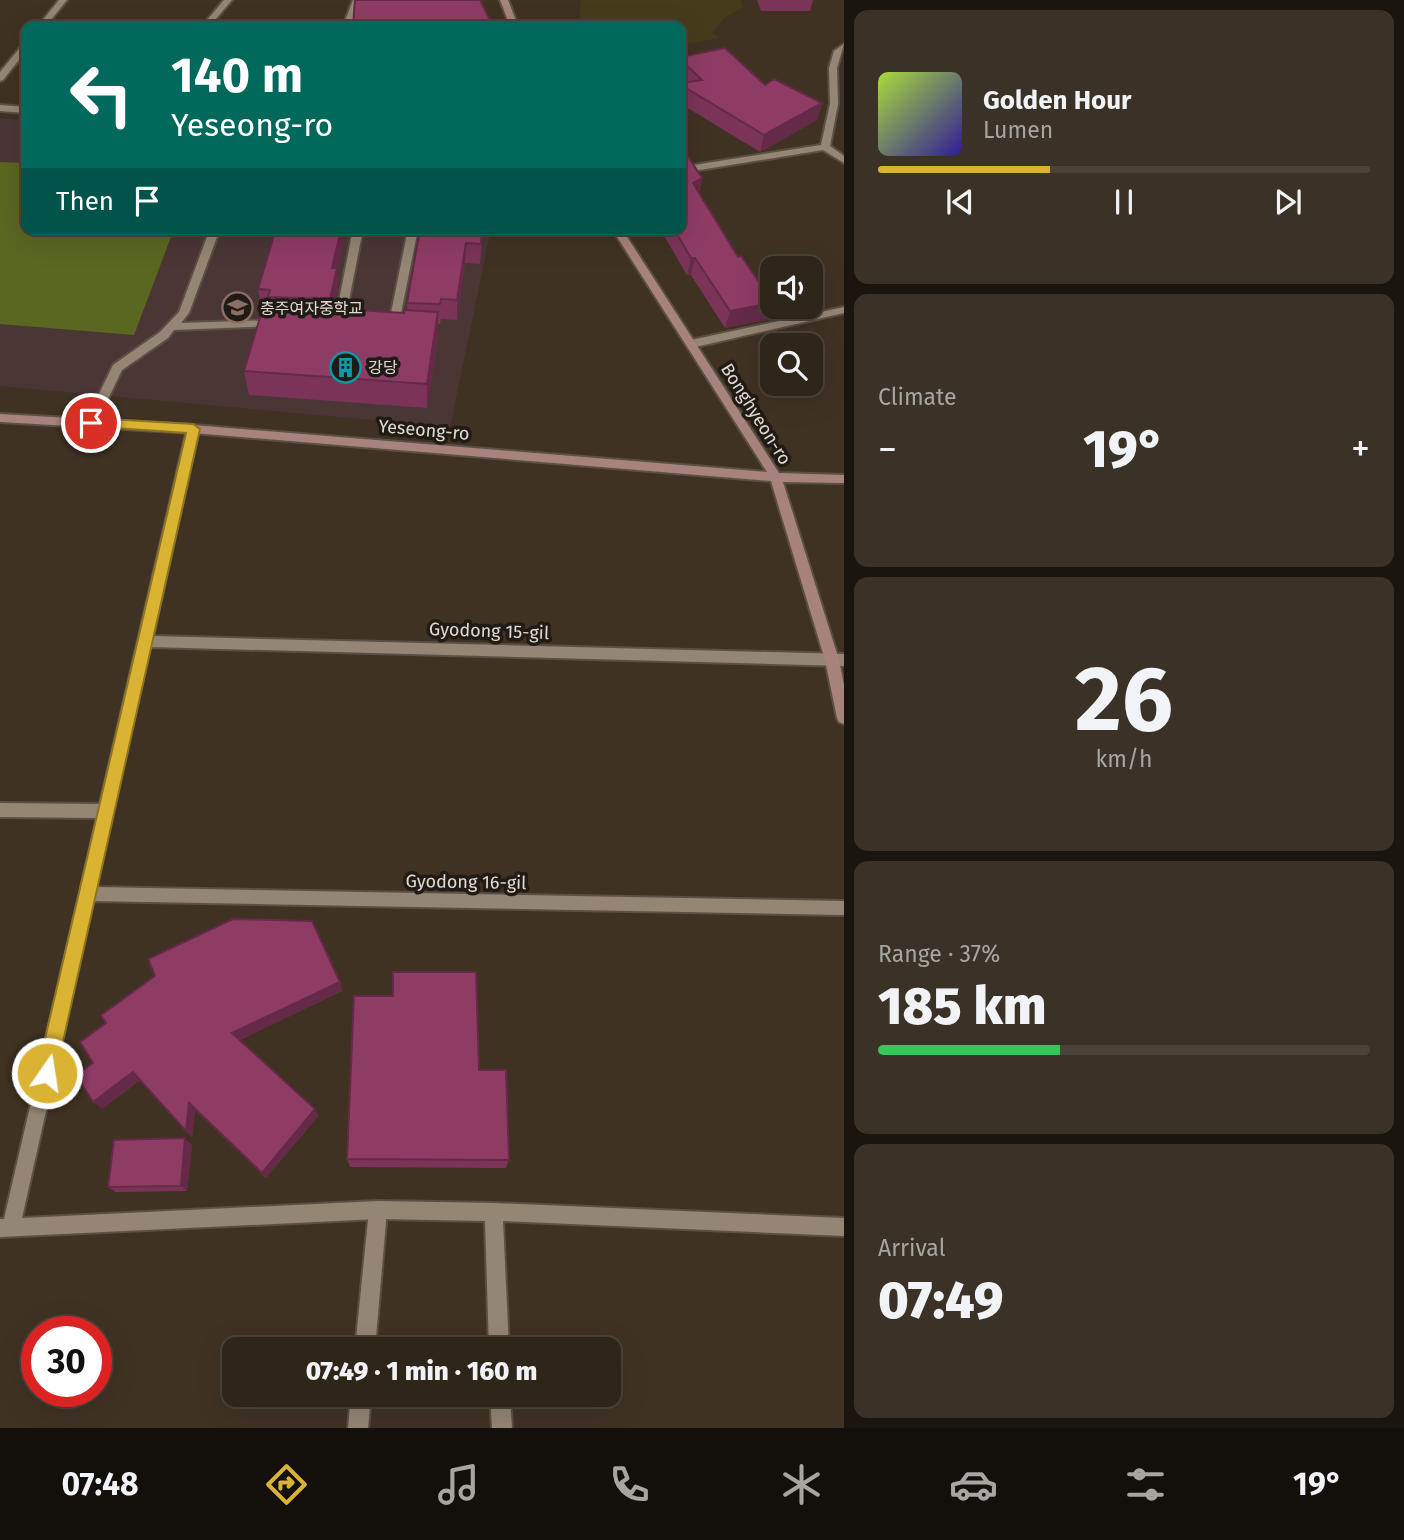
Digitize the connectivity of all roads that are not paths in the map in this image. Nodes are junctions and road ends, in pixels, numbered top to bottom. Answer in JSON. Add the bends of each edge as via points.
{"nodes":[{"id":1,"x":63,"y":0,"type":"edge"},
{"id":2,"x":228,"y":0,"type":"edge"},
{"id":3,"x":357,"y":0,"type":"edge"},
{"id":4,"x":504,"y":0,"type":"edge"},
{"id":5,"x":46,"y":21,"type":"edge"},
{"id":6,"x":210,"y":21,"type":"edge"},
{"id":7,"x":349,"y":21,"type":"edge"},
{"id":8,"x":512,"y":21,"type":"edge"},
{"id":9,"x":844,"y":47,"type":"edge"},
{"id":10,"x":21,"y":52,"type":"edge"},
{"id":11,"x":0,"y":78,"type":"edge"},
{"id":12,"x":0,"y":108,"type":"edge"},
{"id":13,"x":21,"y":110,"type":"edge"},
{"id":14,"x":825,"y":146,"type":"junction"},
{"id":15,"x":844,"y":160,"type":"edge"},
{"id":16,"x":686,"y":169,"type":"edge"},
{"id":17,"x":213,"y":235,"type":"edge"},
{"id":18,"x":357,"y":235,"type":"edge"},
{"id":19,"x":412,"y":235,"type":"edge"},
{"id":20,"x":621,"y":235,"type":"edge"},
{"id":21,"x":844,"y":310,"type":"edge"},
{"id":22,"x":285,"y":323,"type":"edge"},
{"id":23,"x":326,"y":325,"type":"edge"},
{"id":24,"x":339,"y":326,"type":"junction"},
{"id":25,"x":353,"y":326,"type":"edge"},
{"id":26,"x":171,"y":327,"type":"junction"},
{"id":27,"x":380,"y":328,"type":"edge"},
{"id":28,"x":691,"y":344,"type":"junction"},
{"id":29,"x":0,"y":418,"type":"edge"},
{"id":30,"x":91,"y":423,"type":"junction"},
{"id":31,"x":193,"y":429,"type":"junction"},
{"id":32,"x":776,"y":477,"type":"junction"},
{"id":33,"x":844,"y":479,"type":"edge"},
{"id":34,"x":145,"y":641,"type":"junction"},
{"id":35,"x":838,"y":660,"type":"edge"},
{"id":36,"x":844,"y":718,"type":"edge"},
{"id":37,"x":0,"y":810,"type":"edge"},
{"id":38,"x":106,"y":811,"type":"junction"},
{"id":39,"x":88,"y":894,"type":"junction"},
{"id":40,"x":844,"y":908,"type":"edge"},
{"id":41,"x":378,"y":1210,"type":"junction"},
{"id":42,"x":494,"y":1212,"type":"junction"},
{"id":43,"x":6,"y":1227,"type":"edge"},
{"id":44,"x":844,"y":1227,"type":"edge"},
{"id":45,"x":366,"y":1337,"type":"edge"},
{"id":46,"x":499,"y":1337,"type":"edge"},
{"id":47,"x":360,"y":1407,"type":"edge"},
{"id":48,"x":501,"y":1407,"type":"edge"},
{"id":49,"x":358,"y":1428,"type":"edge"},
{"id":50,"x":502,"y":1428,"type":"edge"}],
"edges":[{"from":1,"to":5,"type":"street"},
{"from":2,"to":6,"type":"street"},
{"from":3,"to":7,"type":"street"},
{"from":4,"to":8,"type":"street"},
{"from":9,"to":14,"type":"street","via":[[833,68],[834,104]]},
{"from":10,"to":11,"type":"street"},
{"from":12,"to":13,"type":"street"},
{"from":14,"to":15,"type":"street"},
{"from":14,"to":16,"type":"street"},
{"from":17,"to":26,"type":"street","via":[[184,313]]},
{"from":18,"to":24,"type":"street"},
{"from":19,"to":27,"type":"street","via":[[399,328]]},
{"from":20,"to":28,"type":"street","name":"Bonghyeon-ro"},
{"from":21,"to":28,"type":"street"},
{"from":22,"to":26,"type":"street"},
{"from":23,"to":24,"type":"street"},
{"from":24,"to":25,"type":"street"},
{"from":26,"to":30,"type":"street","via":[[117,368]]},
{"from":28,"to":32,"type":"street","name":"Bonghyeon-ro"},
{"from":29,"to":30,"type":"street","name":"Yeseong-ro"},
{"from":30,"to":31,"type":"street","name":"Yeseong-ro"},
{"from":31,"to":32,"type":"street","name":"Yeseong-ro"},
{"from":31,"to":34,"type":"street"},
{"from":32,"to":33,"type":"street","name":"Yeseong-ro"},
{"from":32,"to":35,"type":"street","name":"Bonghyeon-ro"},
{"from":34,"to":35,"type":"street","name":"Gyodong 15-gil"},
{"from":34,"to":38,"type":"street"},
{"from":35,"to":36,"type":"street","name":"Bonghyeon-ro"},
{"from":37,"to":38,"type":"street"},
{"from":38,"to":39,"type":"street"},
{"from":39,"to":40,"type":"street","name":"Gyodong 16-gil"},
{"from":39,"to":43,"type":"street"},
{"from":41,"to":42,"type":"street"},
{"from":41,"to":43,"type":"street"},
{"from":41,"to":45,"type":"street"},
{"from":42,"to":44,"type":"street"},
{"from":42,"to":46,"type":"street"},
{"from":47,"to":49,"type":"street"},
{"from":48,"to":50,"type":"street"}]}
